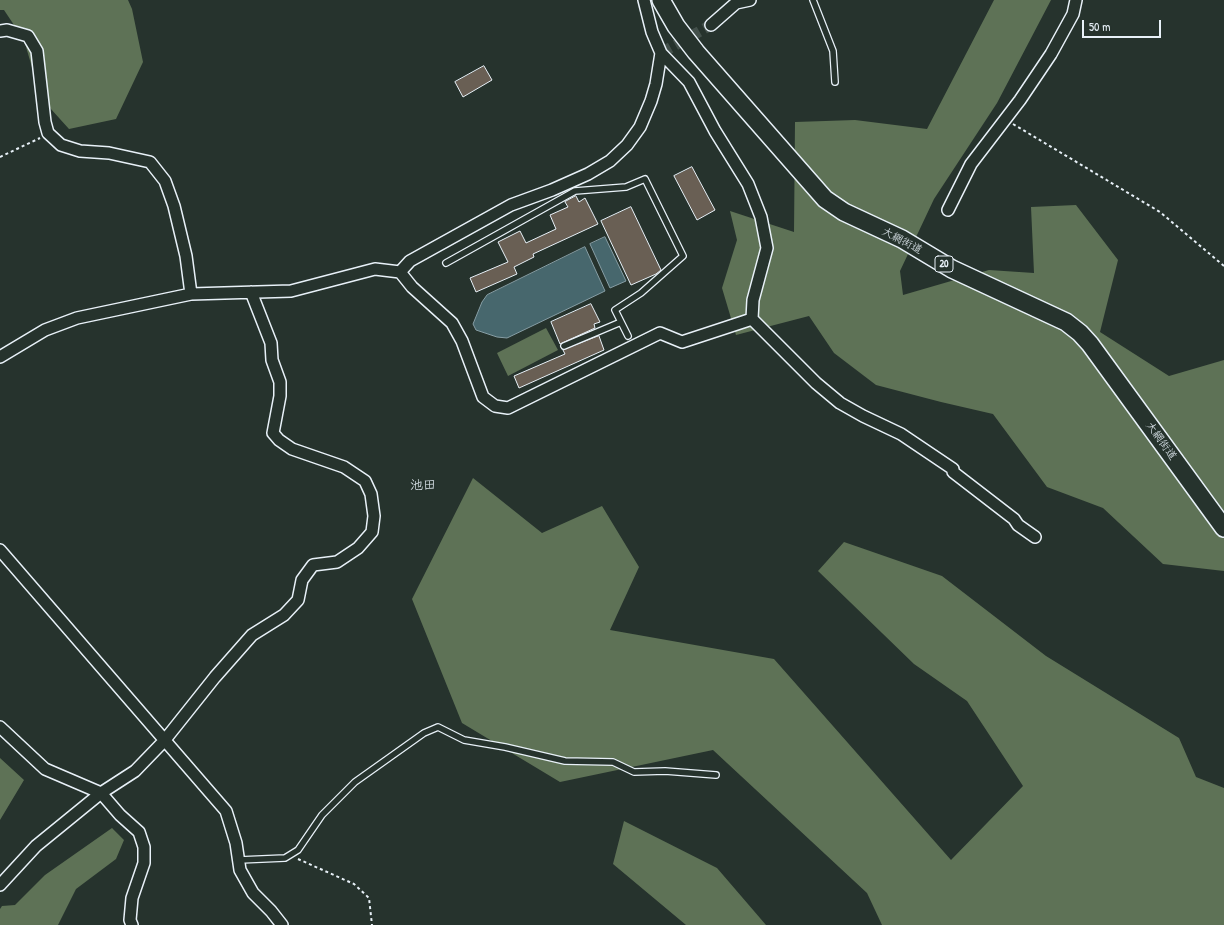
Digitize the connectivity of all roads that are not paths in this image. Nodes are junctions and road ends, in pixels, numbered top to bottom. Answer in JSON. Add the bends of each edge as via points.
{"nodes":[{"id":1,"x":644,"y":0,"type":"edge"},
{"id":2,"x":661,"y":0,"type":"edge"},
{"id":3,"x":750,"y":0,"type":"edge"},
{"id":4,"x":813,"y":0,"type":"edge"},
{"id":5,"x":1076,"y":0,"type":"edge"},
{"id":6,"x":711,"y":25,"type":"tunnel mouth"},
{"id":7,"x":0,"y":31,"type":"edge"},
{"id":8,"x":661,"y":53,"type":"junction"},
{"id":9,"x":835,"y":82,"type":"dead end"},
{"id":10,"x":552,"y":190,"type":"junction"},
{"id":11,"x":556,"y":202,"type":"junction"},
{"id":12,"x":948,"y":210,"type":"dead end"},
{"id":13,"x":446,"y":263,"type":"dead end"},
{"id":14,"x":400,"y":272,"type":"junction"},
{"id":15,"x":251,"y":292,"type":"junction"},
{"id":16,"x":191,"y":294,"type":"junction"},
{"id":17,"x":752,"y":319,"type":"junction"},
{"id":18,"x":621,"y":322,"type":"junction"},
{"id":19,"x":628,"y":336,"type":"dead end"},
{"id":20,"x":564,"y":346,"type":"dead end"},
{"id":21,"x":0,"y":357,"type":"edge"},
{"id":22,"x":1224,"y":528,"type":"edge"},
{"id":23,"x":1035,"y":538,"type":"dead end"},
{"id":24,"x":0,"y":550,"type":"edge"},
{"id":25,"x":0,"y":728,"type":"edge"},
{"id":26,"x":164,"y":741,"type":"junction"},
{"id":27,"x":716,"y":775,"type":"dead end"},
{"id":28,"x":101,"y":793,"type":"junction"},
{"id":29,"x":239,"y":860,"type":"junction"},
{"id":30,"x":0,"y":885,"type":"edge"},
{"id":31,"x":132,"y":925,"type":"edge"},
{"id":32,"x":282,"y":925,"type":"edge"}],
"edges":[{"from":1,"to":8,"type":"street","via":[[652,32]]},
{"from":2,"to":22,"type":"main road","name":"大網街道","number":"20","via":[[676,26],[696,52],[825,199],[844,212],[902,239],[952,269],[1052,314],[1080,333]]},
{"from":3,"to":6,"type":"street","via":[[736,3]]},
{"from":4,"to":9,"type":"lane","via":[[833,50]]},
{"from":5,"to":12,"type":"street","via":[[1073,14],[1050,54],[1020,100],[971,164]]},
{"from":7,"to":16,"type":"street","via":[[7,30],[28,36],[37,51],[45,122],[48,133],[61,145],[80,151],[110,153],[150,162],[165,181],[186,256]]},
{"from":8,"to":10,"type":"street","via":[[651,101],[640,127],[627,145],[610,161],[594,171]]},
{"from":8,"to":17,"type":"street","via":[[689,82],[715,132],[748,184],[761,217],[767,248],[752,300]]},
{"from":10,"to":11,"type":"lane"},
{"from":10,"to":14,"type":"street","via":[[506,208],[410,261]]},
{"from":11,"to":13,"type":"lane"},
{"from":11,"to":18,"type":"lane","via":[[575,192],[626,188],[645,179],[683,256],[641,293],[616,310]]},
{"from":14,"to":15,"type":"street","via":[[375,269],[291,290]]},
{"from":14,"to":17,"type":"street","via":[[412,288],[452,323],[462,341],[483,397],[495,406],[508,408],[660,333],[682,342]]},
{"from":15,"to":16,"type":"street"},
{"from":15,"to":26,"type":"street","via":[[271,344],[272,360],[280,382],[273,433],[292,449],[344,467],[365,481],[371,494],[374,516],[372,532],[358,548],[336,562],[313,565],[302,580],[298,600],[284,615],[252,635]]},
{"from":16,"to":21,"type":"street","via":[[77,318],[45,330]]},
{"from":17,"to":23,"type":"street","via":[[816,383],[840,403],[901,434],[953,469],[953,472]]},
{"from":18,"to":19,"type":"lane"},
{"from":18,"to":20,"type":"lane"},
{"from":24,"to":26,"type":"street"},
{"from":25,"to":28,"type":"street","via":[[45,769]]},
{"from":26,"to":28,"type":"street","via":[[135,771]]},
{"from":26,"to":29,"type":"street","via":[[226,811]]},
{"from":27,"to":29,"type":"lane","via":[[634,772],[613,762],[565,761],[464,740],[438,727],[424,733],[355,782],[322,815],[298,850],[290,856]]},
{"from":28,"to":30,"type":"street","via":[[36,846]]},
{"from":28,"to":31,"type":"street","via":[[139,832],[144,847],[144,863],[132,898]]},
{"from":29,"to":32,"type":"street","via":[[240,870],[253,893]]}]}
